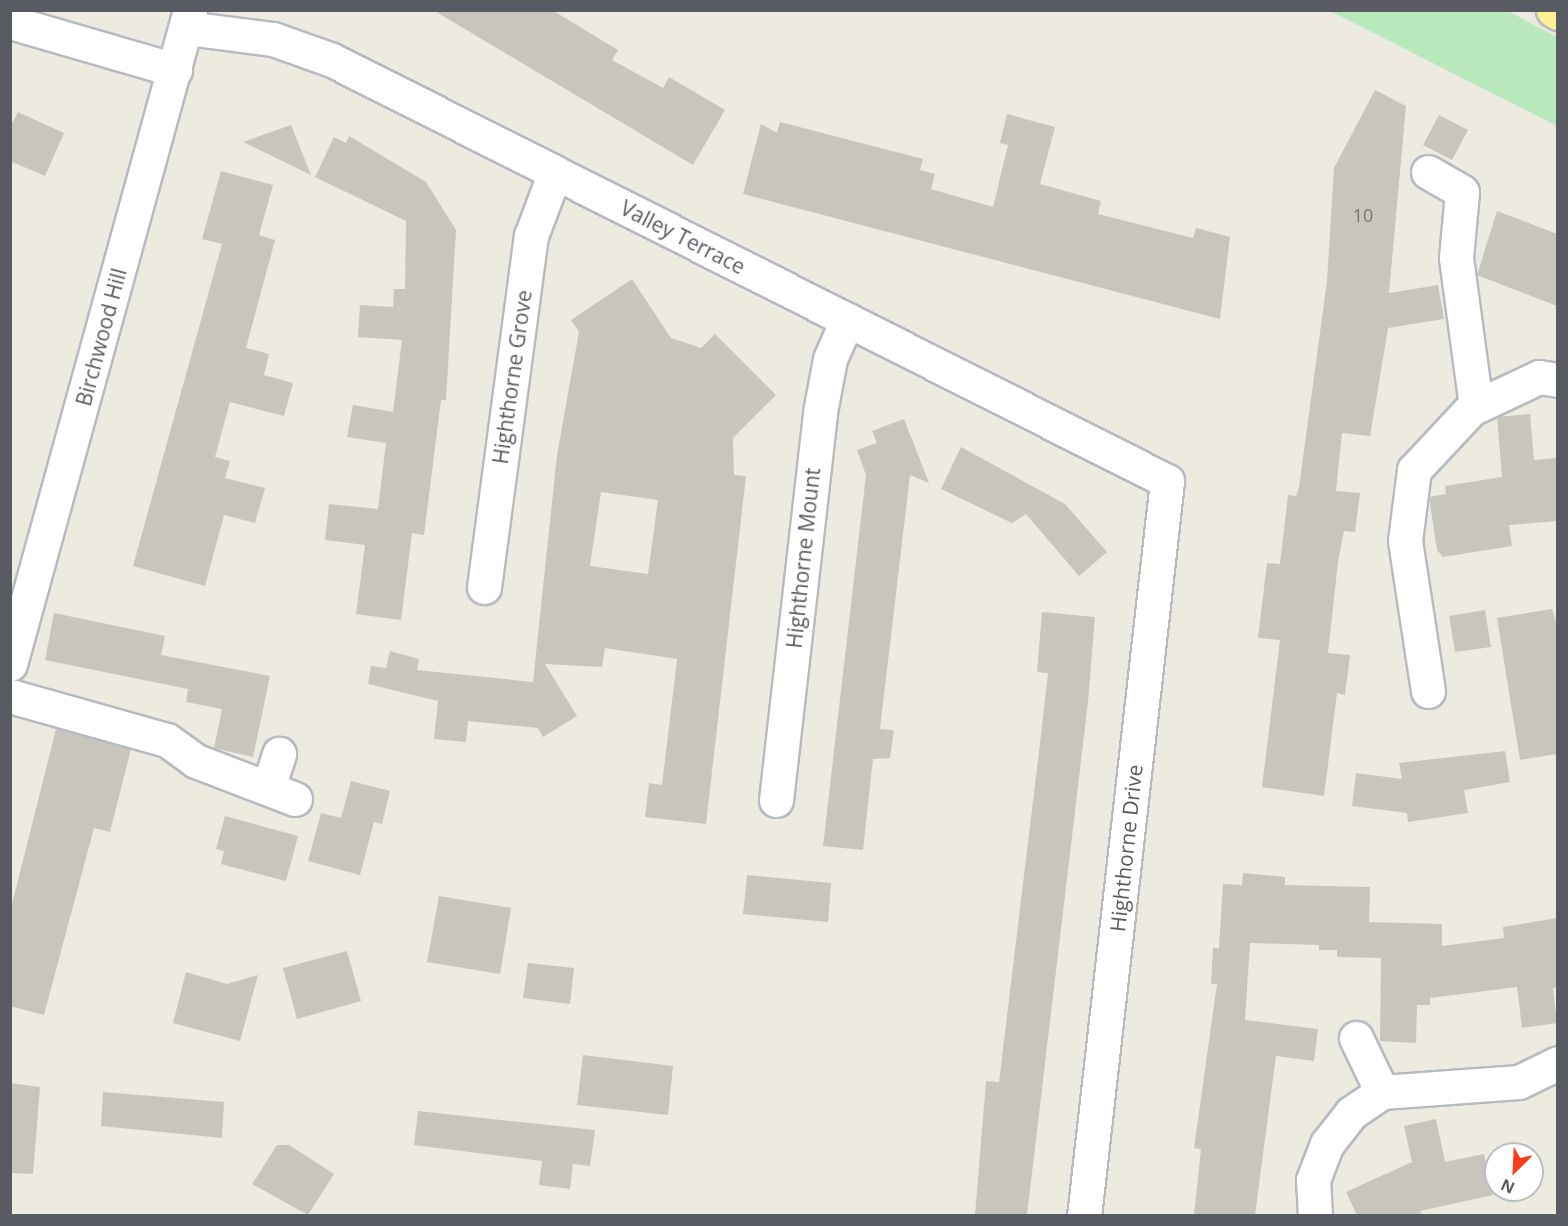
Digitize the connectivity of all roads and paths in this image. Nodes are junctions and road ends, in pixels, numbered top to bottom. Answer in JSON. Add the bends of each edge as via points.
{"nodes":[{"id":1,"x":1553,"y":10,"type":"edge"},
{"id":2,"x":1557,"y":13,"type":"edge"},
{"id":3,"x":189,"y":19,"type":"edge"},
{"id":4,"x":10,"y":22,"type":"edge"},
{"id":5,"x":175,"y":70,"type":"junction"},
{"id":6,"x":555,"y":172,"type":"junction"},
{"id":7,"x":1428,"y":172,"type":"dead end"},
{"id":8,"x":847,"y":320,"type":"junction"},
{"id":9,"x":1557,"y":380,"type":"edge"},
{"id":10,"x":1476,"y":406,"type":"junction"},
{"id":11,"x":1167,"y":480,"type":"joint"},
{"id":12,"x":484,"y":587,"type":"dead end"},
{"id":13,"x":10,"y":664,"type":"edge"},
{"id":14,"x":1428,"y":691,"type":"dead end"},
{"id":15,"x":10,"y":696,"type":"edge"},
{"id":16,"x":279,"y":754,"type":"dead end"},
{"id":17,"x":776,"y":800,"type":"dead end"},
{"id":18,"x":1356,"y":1038,"type":"dead end"},
{"id":19,"x":1557,"y":1063,"type":"edge"},
{"id":20,"x":1382,"y":1092,"type":"junction"},
{"id":21,"x":1084,"y":1215,"type":"edge"},
{"id":22,"x":1315,"y":1215,"type":"edge"}],
"edges":[{"from":1,"to":2,"type":"highway"},
{"from":3,"to":5,"type":"street","name":"Birchwood Hill"},
{"from":3,"to":6,"type":"street","name":"Valley Terrace","via":[[273,39],[332,60]]},
{"from":4,"to":5,"type":"street"},
{"from":5,"to":13,"type":"street","name":"Birchwood Hill"},
{"from":6,"to":8,"type":"street","name":"Valley Terrace"},
{"from":6,"to":12,"type":"street","name":"Highthorne Grove","via":[[531,236]]},
{"from":7,"to":10,"type":"street","via":[[1462,192],[1456,258]]},
{"from":8,"to":11,"type":"street","name":"Valley Terrace"},
{"from":8,"to":17,"type":"street","name":"Highthorne Mount","via":[[830,359],[820,411]]},
{"from":9,"to":10,"type":"street","via":[[1539,377]]},
{"from":10,"to":14,"type":"street","via":[[1436,441],[1414,470],[1406,504],[1405,541]]},
{"from":11,"to":21,"type":"street","name":"Highthorne Drive"},
{"from":15,"to":16,"type":"street","via":[[167,740],[196,761],[281,794]]},
{"from":18,"to":20,"type":"street"},
{"from":19,"to":20,"type":"street","via":[[1519,1082]]},
{"from":20,"to":22,"type":"street","via":[[1351,1113],[1327,1144],[1313,1180]]}]}
